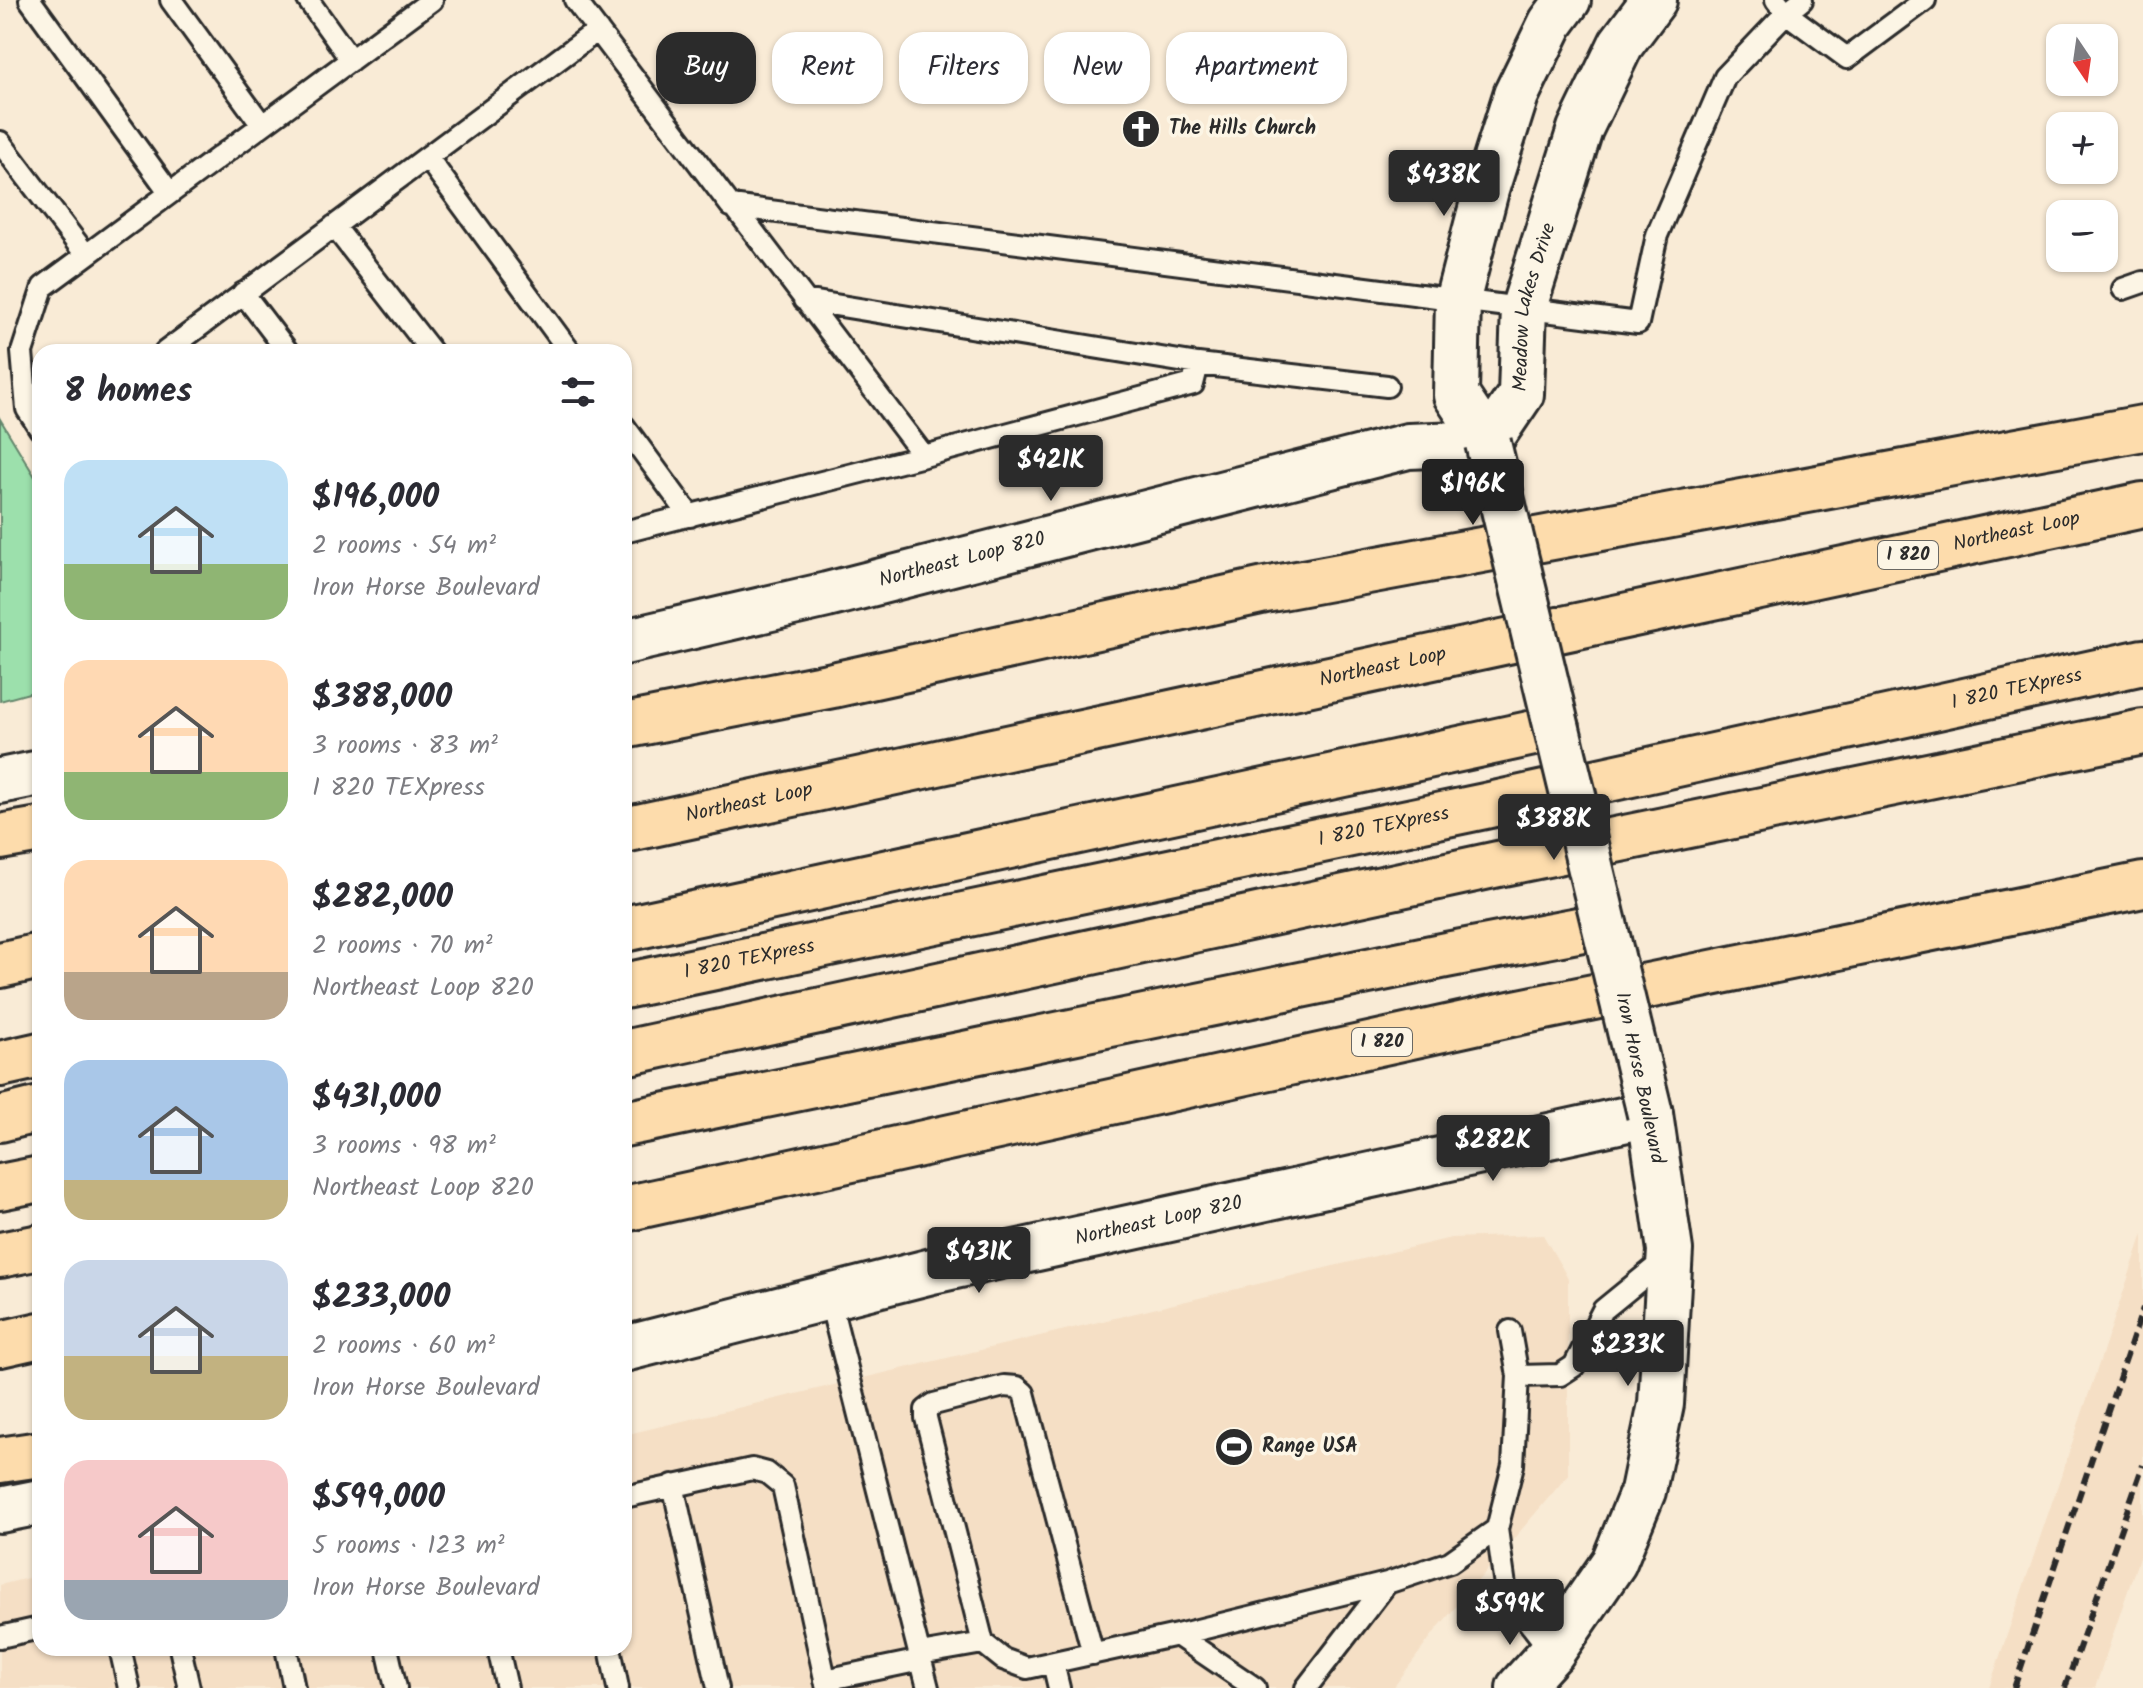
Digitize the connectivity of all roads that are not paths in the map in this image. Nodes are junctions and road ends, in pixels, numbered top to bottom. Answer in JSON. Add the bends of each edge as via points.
{"nodes":[{"id":1,"x":30,"y":0,"type":"edge"},
{"id":2,"x":171,"y":0,"type":"edge"},
{"id":3,"x":308,"y":0,"type":"edge"},
{"id":4,"x":432,"y":0,"type":"edge"},
{"id":5,"x":575,"y":0,"type":"edge"},
{"id":6,"x":1568,"y":0,"type":"edge"},
{"id":7,"x":1654,"y":0,"type":"edge"},
{"id":8,"x":1925,"y":0,"type":"edge"},
{"id":9,"x":1788,"y":4,"type":"edge"},
{"id":10,"x":598,"y":30,"type":"junction"},
{"id":11,"x":351,"y":60,"type":"junction"},
{"id":12,"x":262,"y":125,"type":"junction"},
{"id":13,"x":0,"y":142,"type":"edge"},
{"id":14,"x":427,"y":157,"type":"junction"},
{"id":15,"x":170,"y":193,"type":"junction"},
{"id":16,"x":734,"y":206,"type":"junction"},
{"id":17,"x":334,"y":226,"type":"junction"},
{"id":18,"x":86,"y":255,"type":"junction"},
{"id":19,"x":2143,"y":282,"type":"edge"},
{"id":20,"x":2123,"y":289,"type":"dead end"},
{"id":21,"x":243,"y":293,"type":"junction"},
{"id":22,"x":1458,"y":298,"type":"junction"},
{"id":23,"x":804,"y":300,"type":"junction"},
{"id":24,"x":1524,"y":307,"type":"junction"},
{"id":25,"x":176,"y":344,"type":"edge"},
{"id":26,"x":282,"y":344,"type":"edge"},
{"id":27,"x":426,"y":344,"type":"edge"},
{"id":28,"x":564,"y":344,"type":"edge"},
{"id":29,"x":1198,"y":364,"type":"junction"},
{"id":30,"x":1387,"y":386,"type":"dead end"},
{"id":31,"x":32,"y":417,"type":"edge"},
{"id":32,"x":2143,"y":428,"type":"edge"},
{"id":33,"x":632,"y":437,"type":"edge"},
{"id":34,"x":1488,"y":443,"type":"junction"},
{"id":35,"x":924,"y":456,"type":"junction"},
{"id":36,"x":2143,"y":505,"type":"edge"},
{"id":37,"x":690,"y":516,"type":"junction"},
{"id":38,"x":632,"y":530,"type":"edge"},
{"id":39,"x":632,"y":640,"type":"edge"},
{"id":40,"x":2143,"y":662,"type":"edge"},
{"id":41,"x":632,"y":724,"type":"edge"},
{"id":42,"x":1557,"y":728,"type":"junction"},
{"id":43,"x":2143,"y":732,"type":"edge"},
{"id":44,"x":32,"y":775,"type":"edge"},
{"id":45,"x":0,"y":781,"type":"edge"},
{"id":46,"x":632,"y":828,"type":"edge"},
{"id":47,"x":32,"y":831,"type":"edge"},
{"id":48,"x":0,"y":837,"type":"edge"},
{"id":49,"x":2143,"y":885,"type":"edge"},
{"id":50,"x":1604,"y":925,"type":"junction"},
{"id":51,"x":632,"y":927,"type":"edge"},
{"id":52,"x":32,"y":958,"type":"edge"},
{"id":53,"x":0,"y":965,"type":"edge"},
{"id":54,"x":632,"y":984,"type":"edge"},
{"id":55,"x":632,"y":1051,"type":"edge"},
{"id":56,"x":32,"y":1057,"type":"edge"},
{"id":57,"x":0,"y":1064,"type":"edge"},
{"id":58,"x":32,"y":1111,"type":"edge"},
{"id":59,"x":1650,"y":1114,"type":"junction"},
{"id":60,"x":0,"y":1119,"type":"edge"},
{"id":61,"x":632,"y":1122,"type":"edge"},
{"id":62,"x":32,"y":1181,"type":"edge"},
{"id":63,"x":0,"y":1187,"type":"edge"},
{"id":64,"x":632,"y":1207,"type":"edge"},
{"id":65,"x":32,"y":1249,"type":"edge"},
{"id":66,"x":0,"y":1255,"type":"edge"},
{"id":67,"x":1668,"y":1257,"type":"junction"},
{"id":68,"x":829,"y":1297,"type":"junction"},
{"id":69,"x":1510,"y":1331,"type":"dead end"},
{"id":70,"x":32,"y":1337,"type":"edge"},
{"id":71,"x":0,"y":1344,"type":"edge"},
{"id":72,"x":632,"y":1347,"type":"edge"},
{"id":73,"x":1518,"y":1376,"type":"junction"},
{"id":74,"x":32,"y":1455,"type":"edge"},
{"id":75,"x":0,"y":1460,"type":"edge"},
{"id":76,"x":673,"y":1485,"type":"junction"},
{"id":77,"x":632,"y":1495,"type":"edge"},
{"id":78,"x":32,"y":1504,"type":"edge"},
{"id":79,"x":0,"y":1510,"type":"edge"},
{"id":80,"x":1497,"y":1529,"type":"junction"},
{"id":81,"x":1387,"y":1583,"type":"junction"},
{"id":82,"x":32,"y":1630,"type":"edge"},
{"id":83,"x":1177,"y":1635,"type":"junction"},
{"id":84,"x":0,"y":1637,"type":"edge"},
{"id":85,"x":983,"y":1643,"type":"junction"},
{"id":86,"x":1552,"y":1652,"type":"junction"},
{"id":87,"x":1093,"y":1654,"type":"junction"},
{"id":88,"x":122,"y":1656,"type":"edge"},
{"id":89,"x":182,"y":1656,"type":"edge"},
{"id":90,"x":288,"y":1656,"type":"edge"},
{"id":91,"x":389,"y":1656,"type":"edge"},
{"id":92,"x":500,"y":1656,"type":"edge"},
{"id":93,"x":612,"y":1656,"type":"edge"},
{"id":94,"x":920,"y":1657,"type":"junction"},
{"id":95,"x":1053,"y":1663,"type":"junction"},
{"id":96,"x":826,"y":1684,"type":"edge"},
{"id":97,"x":129,"y":1688,"type":"edge"},
{"id":98,"x":189,"y":1688,"type":"edge"},
{"id":99,"x":294,"y":1688,"type":"edge"},
{"id":100,"x":396,"y":1688,"type":"edge"},
{"id":101,"x":507,"y":1688,"type":"edge"},
{"id":102,"x":618,"y":1688,"type":"edge"},
{"id":103,"x":718,"y":1688,"type":"edge"},
{"id":104,"x":928,"y":1688,"type":"edge"},
{"id":105,"x":1059,"y":1688,"type":"edge"},
{"id":106,"x":1255,"y":1688,"type":"edge"},
{"id":107,"x":1306,"y":1688,"type":"edge"},
{"id":108,"x":1519,"y":1688,"type":"edge"}],
"edges":[{"from":1,"to":15,"type":"lane"},
{"from":2,"to":12,"type":"lane"},
{"from":3,"to":11,"type":"lane"},
{"from":4,"to":11,"type":"lane"},
{"from":5,"to":10,"type":"lane"},
{"from":6,"to":22,"type":"street","via":[[1516,95]]},
{"from":7,"to":24,"type":"street","name":"Meadow Lakes Drive","via":[[1621,44],[1580,129]]},
{"from":8,"to":9,"type":"lane","via":[[1847,58]]},
{"from":9,"to":24,"type":"lane","via":[[1725,77],[1657,235],[1638,323]]},
{"from":10,"to":14,"type":"lane"},
{"from":10,"to":16,"type":"lane"},
{"from":11,"to":12,"type":"lane"},
{"from":12,"to":15,"type":"lane"},
{"from":13,"to":18,"type":"lane"},
{"from":14,"to":17,"type":"lane"},
{"from":14,"to":28,"type":"lane"},
{"from":15,"to":18,"type":"lane"},
{"from":16,"to":22,"type":"lane"},
{"from":16,"to":23,"type":"lane"},
{"from":17,"to":21,"type":"lane"},
{"from":17,"to":27,"type":"lane"},
{"from":18,"to":31,"type":"lane","via":[[43,287],[22,352]]},
{"from":19,"to":20,"type":"lane"},
{"from":21,"to":25,"type":"lane"},
{"from":21,"to":26,"type":"lane"},
{"from":22,"to":24,"type":"lane"},
{"from":22,"to":34,"type":"street","via":[[1456,395]]},
{"from":23,"to":29,"type":"lane"},
{"from":23,"to":35,"type":"lane"},
{"from":24,"to":34,"type":"street","name":"Meadow Lakes Drive","via":[[1521,394]]},
{"from":29,"to":30,"type":"lane"},
{"from":29,"to":35,"type":"lane","via":[[1193,384]]},
{"from":32,"to":41,"type":"highway","via":[[1265,590]]},
{"from":33,"to":37,"type":"lane"},
{"from":34,"to":39,"type":"street","name":"Northeast Loop 820","via":[[1408,446]]},
{"from":34,"to":42,"type":"street","name":"Iron Horse Boulevard","bridge":true},
{"from":35,"to":37,"type":"lane"},
{"from":36,"to":46,"type":"highway","name":"Northeast Loop","number":"I 820"},
{"from":37,"to":38,"type":"lane"},
{"from":40,"to":54,"type":"highway","name":"I 820 TEXpress"},
{"from":42,"to":50,"type":"street","name":"Iron Horse Boulevard","bridge":true},
{"from":42,"to":51,"type":"highway"},
{"from":43,"to":55,"type":"highway","via":[[1498,864]]},
{"from":44,"to":45,"type":"street"},
{"from":47,"to":48,"type":"highway"},
{"from":49,"to":64,"type":"highway","number":"I 820","via":[[1515,1013]]},
{"from":50,"to":59,"type":"street","name":"Iron Horse Boulevard","bridge":true},
{"from":50,"to":61,"type":"highway"},
{"from":52,"to":53,"type":"highway"},
{"from":56,"to":57,"type":"highway"},
{"from":58,"to":60,"type":"highway"},
{"from":59,"to":67,"type":"street","name":"Iron Horse Boulevard"},
{"from":59,"to":68,"type":"street","name":"Northeast Loop 820"},
{"from":62,"to":63,"type":"highway"},
{"from":65,"to":66,"type":"highway"},
{"from":67,"to":73,"type":"lane","via":[[1603,1310],[1574,1366],[1560,1375]]},
{"from":67,"to":86,"type":"street","name":"Iron Horse Boulevard","via":[[1661,1404],[1643,1491],[1614,1562]]},
{"from":68,"to":72,"type":"street","name":"Northeast Loop 820"},
{"from":68,"to":94,"type":"lane"},
{"from":69,"to":73,"type":"lane"},
{"from":70,"to":71,"type":"highway"},
{"from":73,"to":80,"type":"lane","via":[[1513,1465]]},
{"from":74,"to":75,"type":"highway"},
{"from":76,"to":77,"type":"lane"},
{"from":76,"to":96,"type":"lane","via":[[752,1469],[783,1486]]},
{"from":76,"to":103,"type":"lane"},
{"from":78,"to":79,"type":"street"},
{"from":80,"to":81,"type":"lane","via":[[1450,1562]]},
{"from":80,"to":86,"type":"lane","via":[[1506,1593]]},
{"from":81,"to":83,"type":"lane"},
{"from":81,"to":107,"type":"lane"},
{"from":82,"to":84,"type":"lane"},
{"from":83,"to":87,"type":"lane"},
{"from":83,"to":106,"type":"lane"},
{"from":85,"to":87,"type":"lane","via":[[926,1410],[948,1400],[1017,1387],[1024,1393]]},
{"from":85,"to":94,"type":"lane"},
{"from":85,"to":95,"type":"lane","via":[[1003,1659],[1027,1668]]},
{"from":86,"to":108,"type":"street","name":"Iron Horse Boulevard"},
{"from":87,"to":95,"type":"lane"},
{"from":88,"to":97,"type":"lane"},
{"from":89,"to":98,"type":"lane"},
{"from":90,"to":99,"type":"lane"},
{"from":91,"to":100,"type":"lane"},
{"from":92,"to":101,"type":"lane"},
{"from":93,"to":102,"type":"lane"},
{"from":94,"to":96,"type":"lane"},
{"from":94,"to":104,"type":"lane"},
{"from":95,"to":105,"type":"lane"}]}
